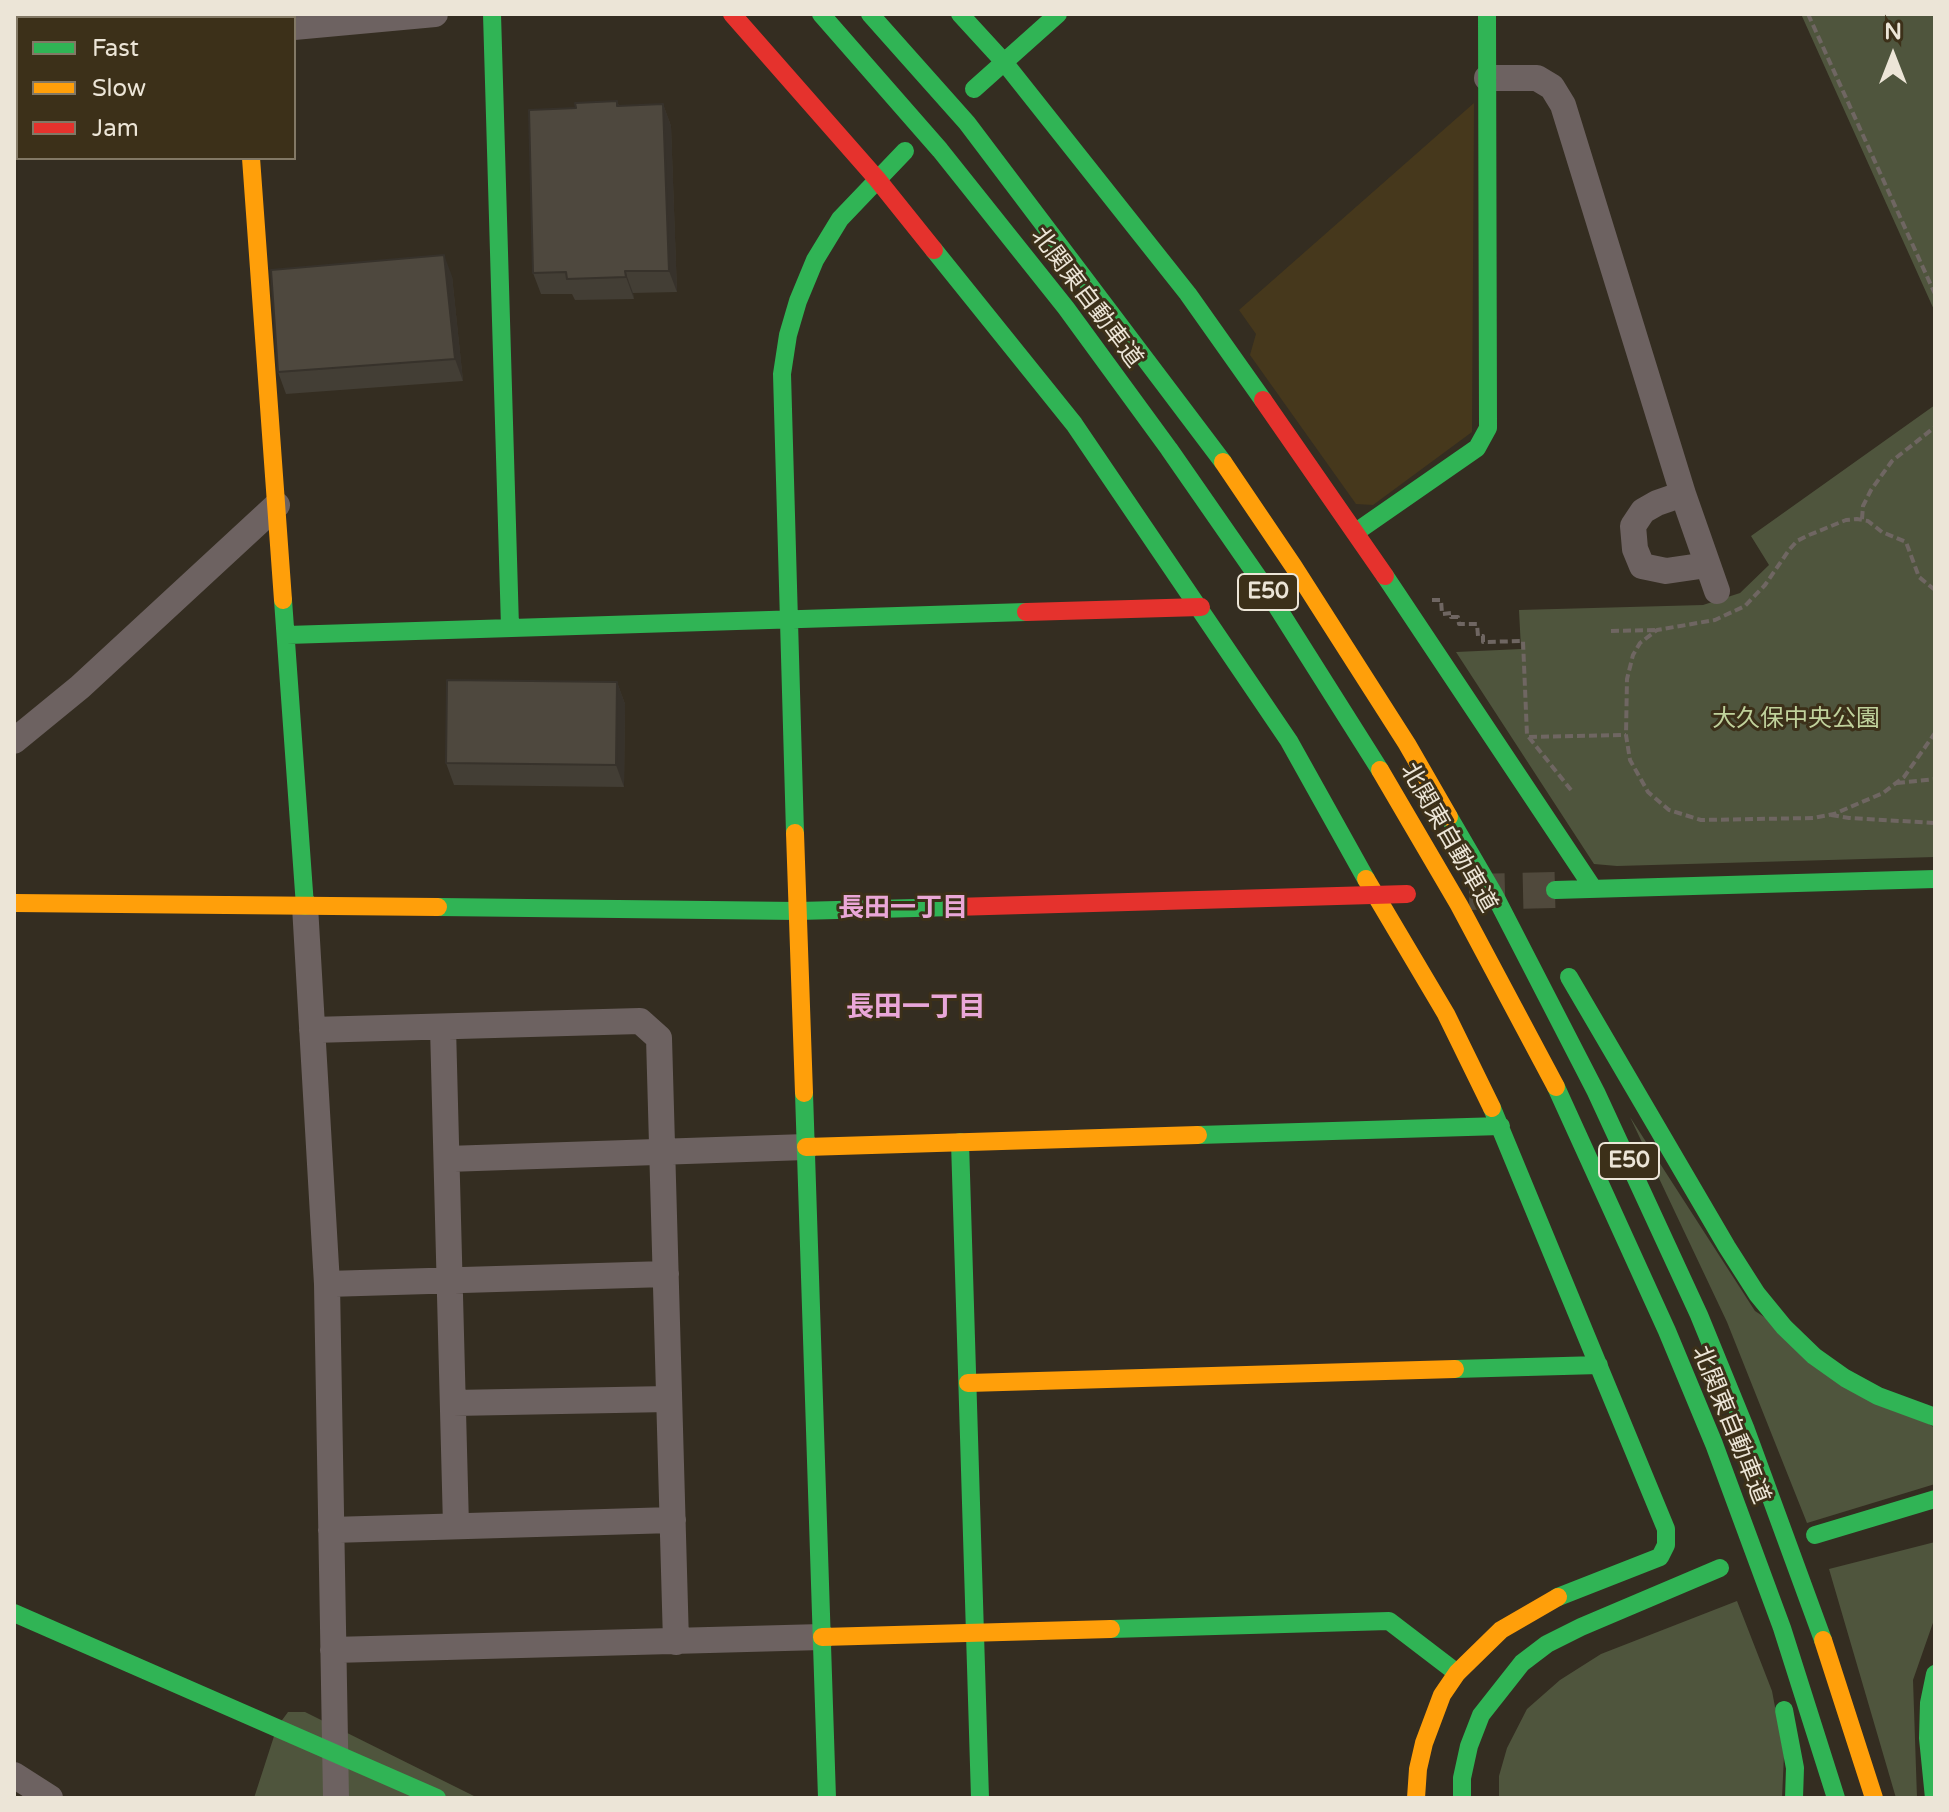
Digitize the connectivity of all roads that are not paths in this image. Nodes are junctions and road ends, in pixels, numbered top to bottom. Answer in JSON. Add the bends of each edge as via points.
{"nodes":[{"id":1,"x":435,"y":14,"type":"edge"},
{"id":2,"x":492,"y":14,"type":"edge"},
{"id":3,"x":732,"y":14,"type":"edge"},
{"id":4,"x":821,"y":14,"type":"edge"},
{"id":5,"x":870,"y":14,"type":"edge"},
{"id":6,"x":960,"y":14,"type":"edge"},
{"id":7,"x":1058,"y":14,"type":"edge"},
{"id":8,"x":1487,"y":14,"type":"edge"},
{"id":9,"x":296,"y":27,"type":"edge"},
{"id":10,"x":1004,"y":62,"type":"junction"},
{"id":11,"x":1487,"y":78,"type":"junction"},
{"id":12,"x":974,"y":89,"type":"dead end"},
{"id":13,"x":905,"y":151,"type":"dead end"},
{"id":14,"x":251,"y":160,"type":"edge"},
{"id":15,"x":877,"y":179,"type":"junction"},
{"id":16,"x":1683,"y":494,"type":"junction"},
{"id":17,"x":277,"y":505,"type":"junction"},
{"id":18,"x":1356,"y":532,"type":"junction"},
{"id":19,"x":1707,"y":565,"type":"junction"},
{"id":20,"x":1294,"y":567,"type":"junction"},
{"id":21,"x":1717,"y":591,"type":"dead end"},
{"id":22,"x":1201,"y":607,"type":"junction"},
{"id":23,"x":788,"y":619,"type":"junction"},
{"id":24,"x":510,"y":627,"type":"junction"},
{"id":25,"x":287,"y":635,"type":"junction"},
{"id":26,"x":14,"y":741,"type":"edge"},
{"id":27,"x":1454,"y":788,"type":"dead end"},
{"id":28,"x":1935,"y":879,"type":"edge"},
{"id":29,"x":1593,"y":888,"type":"junction"},
{"id":30,"x":1555,"y":890,"type":"tunnel mouth"},
{"id":31,"x":1407,"y":894,"type":"dead end"},
{"id":32,"x":1375,"y":895,"type":"junction"},
{"id":33,"x":14,"y":903,"type":"edge"},
{"id":34,"x":305,"y":906,"type":"junction"},
{"id":35,"x":798,"y":911,"type":"junction"},
{"id":36,"x":1557,"y":958,"type":"dead end"},
{"id":37,"x":443,"y":1027,"type":"junction"},
{"id":38,"x":312,"y":1030,"type":"junction"},
{"id":39,"x":1501,"y":1126,"type":"junction"},
{"id":40,"x":960,"y":1142,"type":"junction"},
{"id":41,"x":806,"y":1147,"type":"junction"},
{"id":42,"x":662,"y":1152,"type":"junction"},
{"id":43,"x":447,"y":1159,"type":"junction"},
{"id":44,"x":1623,"y":1230,"type":"junction"},
{"id":45,"x":666,"y":1274,"type":"junction"},
{"id":46,"x":450,"y":1280,"type":"junction"},
{"id":47,"x":327,"y":1284,"type":"junction"},
{"id":48,"x":1599,"y":1365,"type":"junction"},
{"id":49,"x":968,"y":1383,"type":"junction"},
{"id":50,"x":669,"y":1399,"type":"junction"},
{"id":51,"x":453,"y":1403,"type":"junction"},
{"id":52,"x":1935,"y":1417,"type":"edge"},
{"id":53,"x":1935,"y":1499,"type":"edge"},
{"id":54,"x":673,"y":1520,"type":"junction"},
{"id":55,"x":456,"y":1526,"type":"junction"},
{"id":56,"x":331,"y":1530,"type":"junction"},
{"id":57,"x":1815,"y":1535,"type":"dead end"},
{"id":58,"x":1720,"y":1568,"type":"dead end"},
{"id":59,"x":1748,"y":1589,"type":"dead end"},
{"id":60,"x":1668,"y":1610,"type":"dead end"},
{"id":61,"x":14,"y":1613,"type":"edge"},
{"id":62,"x":975,"y":1633,"type":"junction"},
{"id":63,"x":822,"y":1637,"type":"junction"},
{"id":64,"x":1598,"y":1640,"type":"dead end"},
{"id":65,"x":676,"y":1642,"type":"junction"},
{"id":66,"x":333,"y":1650,"type":"junction"},
{"id":67,"x":1457,"y":1673,"type":"junction"},
{"id":68,"x":1935,"y":1674,"type":"edge"},
{"id":69,"x":1778,"y":1686,"type":"dead end"},
{"id":70,"x":334,"y":1753,"type":"junction"},
{"id":71,"x":14,"y":1775,"type":"edge"},
{"id":72,"x":50,"y":1798,"type":"edge"},
{"id":73,"x":336,"y":1798,"type":"edge"},
{"id":74,"x":437,"y":1798,"type":"edge"},
{"id":75,"x":827,"y":1798,"type":"edge"},
{"id":76,"x":980,"y":1798,"type":"edge"},
{"id":77,"x":1416,"y":1798,"type":"edge"},
{"id":78,"x":1462,"y":1798,"type":"edge"},
{"id":79,"x":1794,"y":1798,"type":"edge"},
{"id":80,"x":1836,"y":1798,"type":"edge"},
{"id":81,"x":1874,"y":1798,"type":"edge"},
{"id":82,"x":1934,"y":1798,"type":"edge"}],
"edges":[{"from":1,"to":9,"type":"street"},
{"from":2,"to":24,"type":"main road"},
{"from":3,"to":15,"type":"main road"},
{"from":4,"to":44,"type":"main road","name":"北関東自動車道","number":"E50","via":[[940,150],[1066,308],[1262,583],[1459,905],[1562,1098]]},
{"from":5,"to":20,"type":"main road","name":"北関東自動車道","number":"E50","via":[[967,123],[1094,288]]},
{"from":6,"to":10,"type":"main road"},
{"from":7,"to":10,"type":"main road"},
{"from":8,"to":11,"type":"main road"},
{"from":10,"to":12,"type":"main road"},
{"from":10,"to":18,"type":"main road","via":[[1188,294]]},
{"from":11,"to":16,"type":"street","via":[[1537,78],[1552,87],[1563,105]]},
{"from":11,"to":18,"type":"main road","via":[[1488,428],[1477,448]]},
{"from":13,"to":15,"type":"main road"},
{"from":14,"to":17,"type":"main road"},
{"from":15,"to":22,"type":"main road","via":[[1074,424]]},
{"from":15,"to":23,"type":"main road","via":[[840,219],[815,260],[788,335],[782,374]]},
{"from":16,"to":19,"type":"street"},
{"from":16,"to":19,"type":"street","via":[[1643,511],[1633,526],[1635,549],[1642,566],[1666,571]]},
{"from":17,"to":25,"type":"main road"},
{"from":17,"to":26,"type":"street"},
{"from":18,"to":29,"type":"main road"},
{"from":19,"to":21,"type":"street"},
{"from":20,"to":27,"type":"main road"},
{"from":20,"to":81,"type":"main road","name":"北関東自動車道","number":"E50","via":[[1407,744],[1495,896],[1648,1202],[1746,1430],[1816,1618]]},
{"from":22,"to":23,"type":"main road"},
{"from":22,"to":32,"type":"main road","via":[[1289,741]]},
{"from":23,"to":24,"type":"main road"},
{"from":23,"to":35,"type":"main road"},
{"from":24,"to":25,"type":"main road"},
{"from":25,"to":34,"type":"main road"},
{"from":28,"to":29,"type":"main road"},
{"from":29,"to":30,"type":"main road"},
{"from":31,"to":32,"type":"main road"},
{"from":32,"to":35,"type":"main road"},
{"from":32,"to":39,"type":"main road","via":[[1446,1014]]},
{"from":33,"to":34,"type":"main road"},
{"from":34,"to":35,"type":"main road"},
{"from":34,"to":38,"type":"street"},
{"from":35,"to":41,"type":"main road"},
{"from":36,"to":52,"type":"main road","via":[[1727,1247],[1775,1316],[1814,1356],[1845,1378]]},
{"from":37,"to":38,"type":"street"},
{"from":37,"to":42,"type":"street","via":[[640,1021],[659,1038]]},
{"from":37,"to":43,"type":"street"},
{"from":38,"to":47,"type":"street"},
{"from":39,"to":40,"type":"main road"},
{"from":39,"to":48,"type":"main road"},
{"from":40,"to":41,"type":"main road"},
{"from":40,"to":49,"type":"main road"},
{"from":41,"to":42,"type":"street"},
{"from":41,"to":63,"type":"main road"},
{"from":42,"to":43,"type":"street"},
{"from":42,"to":45,"type":"street"},
{"from":43,"to":46,"type":"street"},
{"from":44,"to":59,"type":"main road","via":[[1650,1338],[1698,1447]]},
{"from":44,"to":80,"type":"main road","name":"北関東自動車道","number":"E50","via":[[1714,1444],[1782,1628]]},
{"from":45,"to":46,"type":"street"},
{"from":45,"to":50,"type":"street"},
{"from":46,"to":47,"type":"street"},
{"from":46,"to":51,"type":"street"},
{"from":47,"to":56,"type":"street"},
{"from":48,"to":49,"type":"main road"},
{"from":48,"to":67,"type":"main road","via":[[1656,1501],[1666,1545],[1660,1557],[1558,1597],[1501,1630]]},
{"from":49,"to":62,"type":"main road"},
{"from":50,"to":51,"type":"street"},
{"from":50,"to":54,"type":"street"},
{"from":51,"to":55,"type":"street"},
{"from":53,"to":57,"type":"main road"},
{"from":54,"to":55,"type":"street"},
{"from":54,"to":65,"type":"street"},
{"from":55,"to":56,"type":"street"},
{"from":56,"to":66,"type":"street"},
{"from":58,"to":78,"type":"main road","via":[[1581,1627],[1522,1663],[1481,1715],[1469,1746]]},
{"from":60,"to":64,"type":"main road"},
{"from":61,"to":70,"type":"main road"},
{"from":62,"to":63,"type":"main road"},
{"from":62,"to":67,"type":"main road","via":[[1389,1621]]},
{"from":62,"to":76,"type":"main road"},
{"from":63,"to":65,"type":"street"},
{"from":63,"to":75,"type":"main road"},
{"from":65,"to":66,"type":"street"},
{"from":66,"to":70,"type":"street"},
{"from":67,"to":77,"type":"main road","via":[[1442,1695],[1424,1743]]},
{"from":68,"to":82,"type":"main road","via":[[1928,1738]]},
{"from":69,"to":79,"type":"main road","via":[[1795,1768]]},
{"from":70,"to":73,"type":"street"},
{"from":70,"to":74,"type":"main road"},
{"from":71,"to":72,"type":"street"}]}
